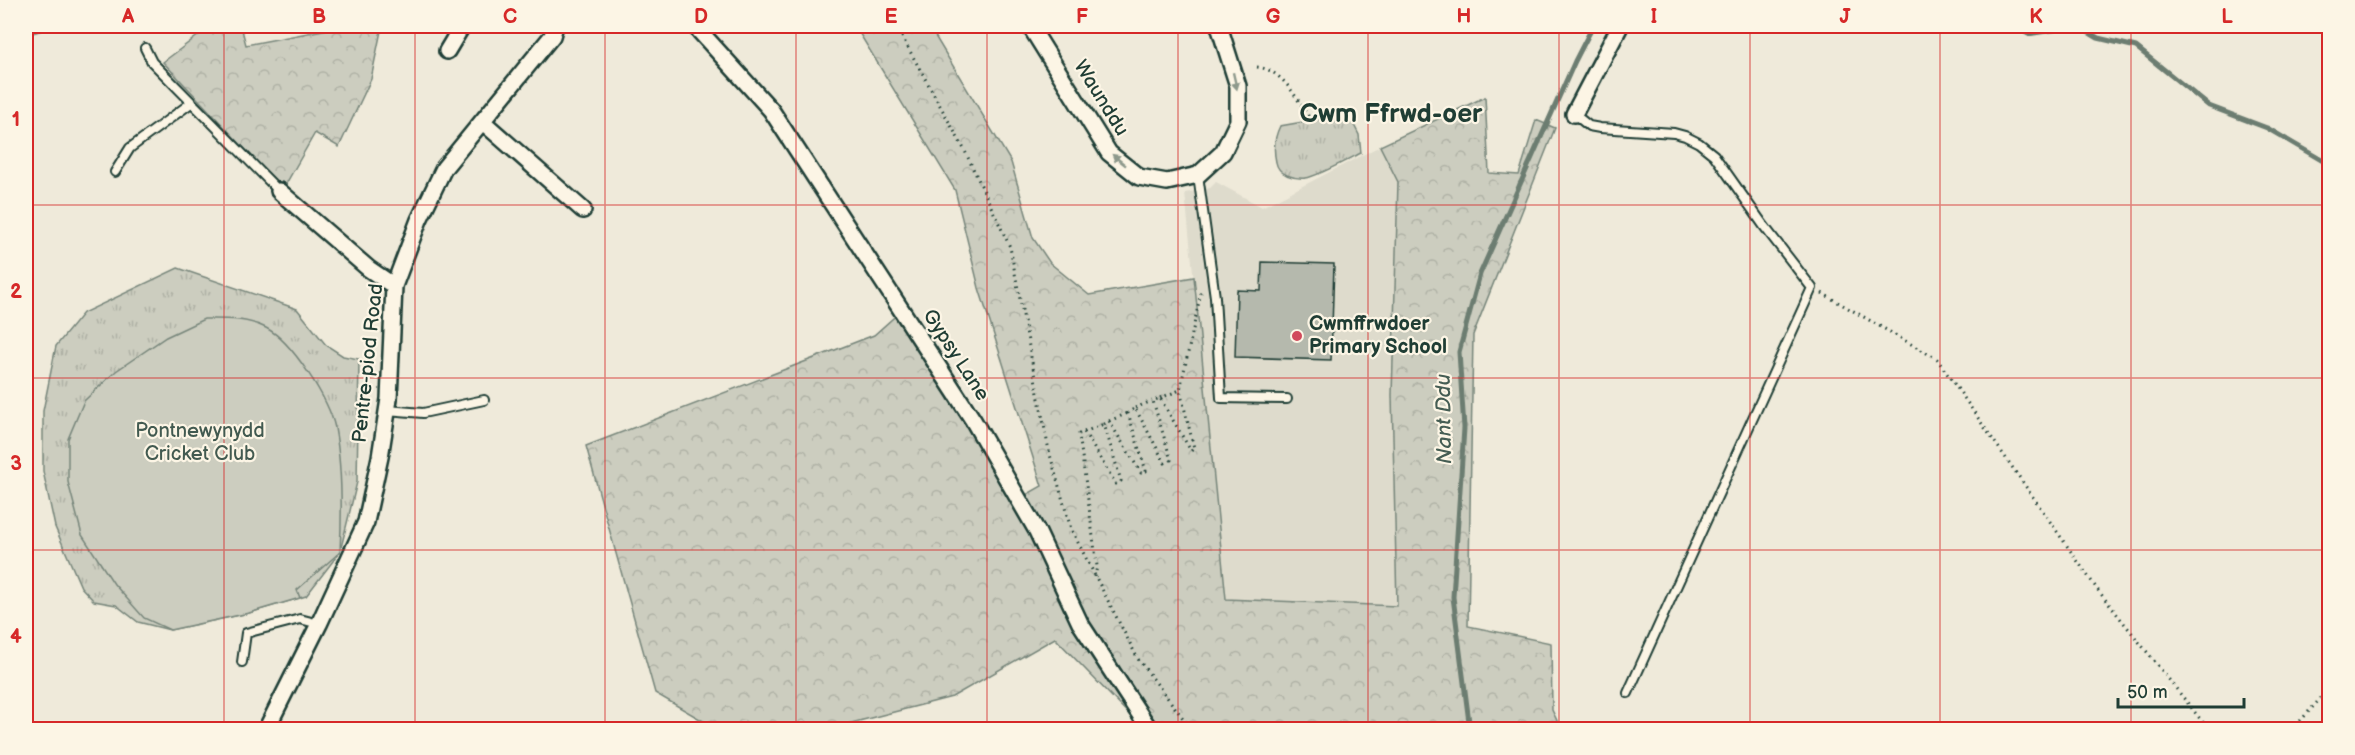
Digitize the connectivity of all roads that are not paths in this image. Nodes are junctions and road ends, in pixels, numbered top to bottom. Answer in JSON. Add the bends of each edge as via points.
{"nodes":[{"id":1,"x":462,"y":26,"type":"edge"},
{"id":2,"x":555,"y":26,"type":"edge"},
{"id":3,"x":694,"y":26,"type":"edge"},
{"id":4,"x":1030,"y":26,"type":"edge"},
{"id":5,"x":1219,"y":26,"type":"edge"},
{"id":6,"x":1620,"y":26,"type":"edge"},
{"id":7,"x":145,"y":48,"type":"dead end"},
{"id":8,"x":447,"y":51,"type":"dead end"},
{"id":9,"x":191,"y":103,"type":"junction"},
{"id":10,"x":1574,"y":114,"type":"joint"},
{"id":11,"x":483,"y":122,"type":"junction"},
{"id":12,"x":115,"y":172,"type":"dead end"},
{"id":13,"x":1198,"y":175,"type":"junction"},
{"id":14,"x":279,"y":191,"type":"joint"},
{"id":15,"x":583,"y":210,"type":"dead end"},
{"id":16,"x":394,"y":286,"type":"junction"},
{"id":17,"x":1287,"y":399,"type":"dead end"},
{"id":18,"x":484,"y":400,"type":"dead end"},
{"id":19,"x":387,"y":410,"type":"junction"},
{"id":20,"x":319,"y":624,"type":"junction"},
{"id":21,"x":242,"y":662,"type":"dead end"},
{"id":22,"x":1628,"y":693,"type":"dead end"},
{"id":23,"x":266,"y":729,"type":"edge"},
{"id":24,"x":1150,"y":729,"type":"edge"}],
"edges":[{"from":1,"to":8,"type":"street"},
{"from":2,"to":11,"type":"street","name":"Pentre-piod Road","via":[[552,36]]},
{"from":3,"to":24,"type":"street","name":"Gypsy Lane","via":[[771,110],[973,420],[1037,531],[1080,623]]},
{"from":13,"to":4,"type":"street","name":"Waunddu","one_way":true,"via":[[1167,182],[1139,177],[1109,153]]},
{"from":5,"to":13,"type":"street","name":"Waunddu","one_way":true,"via":[[1238,87],[1238,121],[1224,152]]},
{"from":6,"to":10,"type":"street"},
{"from":7,"to":9,"type":"lane","via":[[152,62]]},
{"from":9,"to":12,"type":"lane","via":[[130,148]]},
{"from":9,"to":14,"type":"lane"},
{"from":10,"to":22,"type":"lane","via":[[1589,126],[1674,133],[1699,143],[1714,155],[1812,288]]},
{"from":11,"to":15,"type":"street"},
{"from":11,"to":16,"type":"street","name":"Pentre-piod Road","via":[[444,168]]},
{"from":13,"to":17,"type":"lane","via":[[1215,297],[1221,398]]},
{"from":14,"to":16,"type":"street"},
{"from":16,"to":19,"type":"street","name":"Pentre-piod Road"},
{"from":18,"to":19,"type":"lane","via":[[423,413]]},
{"from":19,"to":20,"type":"street","name":"Pentre-piod Road","via":[[366,522]]},
{"from":20,"to":21,"type":"lane","via":[[288,620],[246,633]]},
{"from":20,"to":23,"type":"street","name":"Pentre-piod Road"}]}
